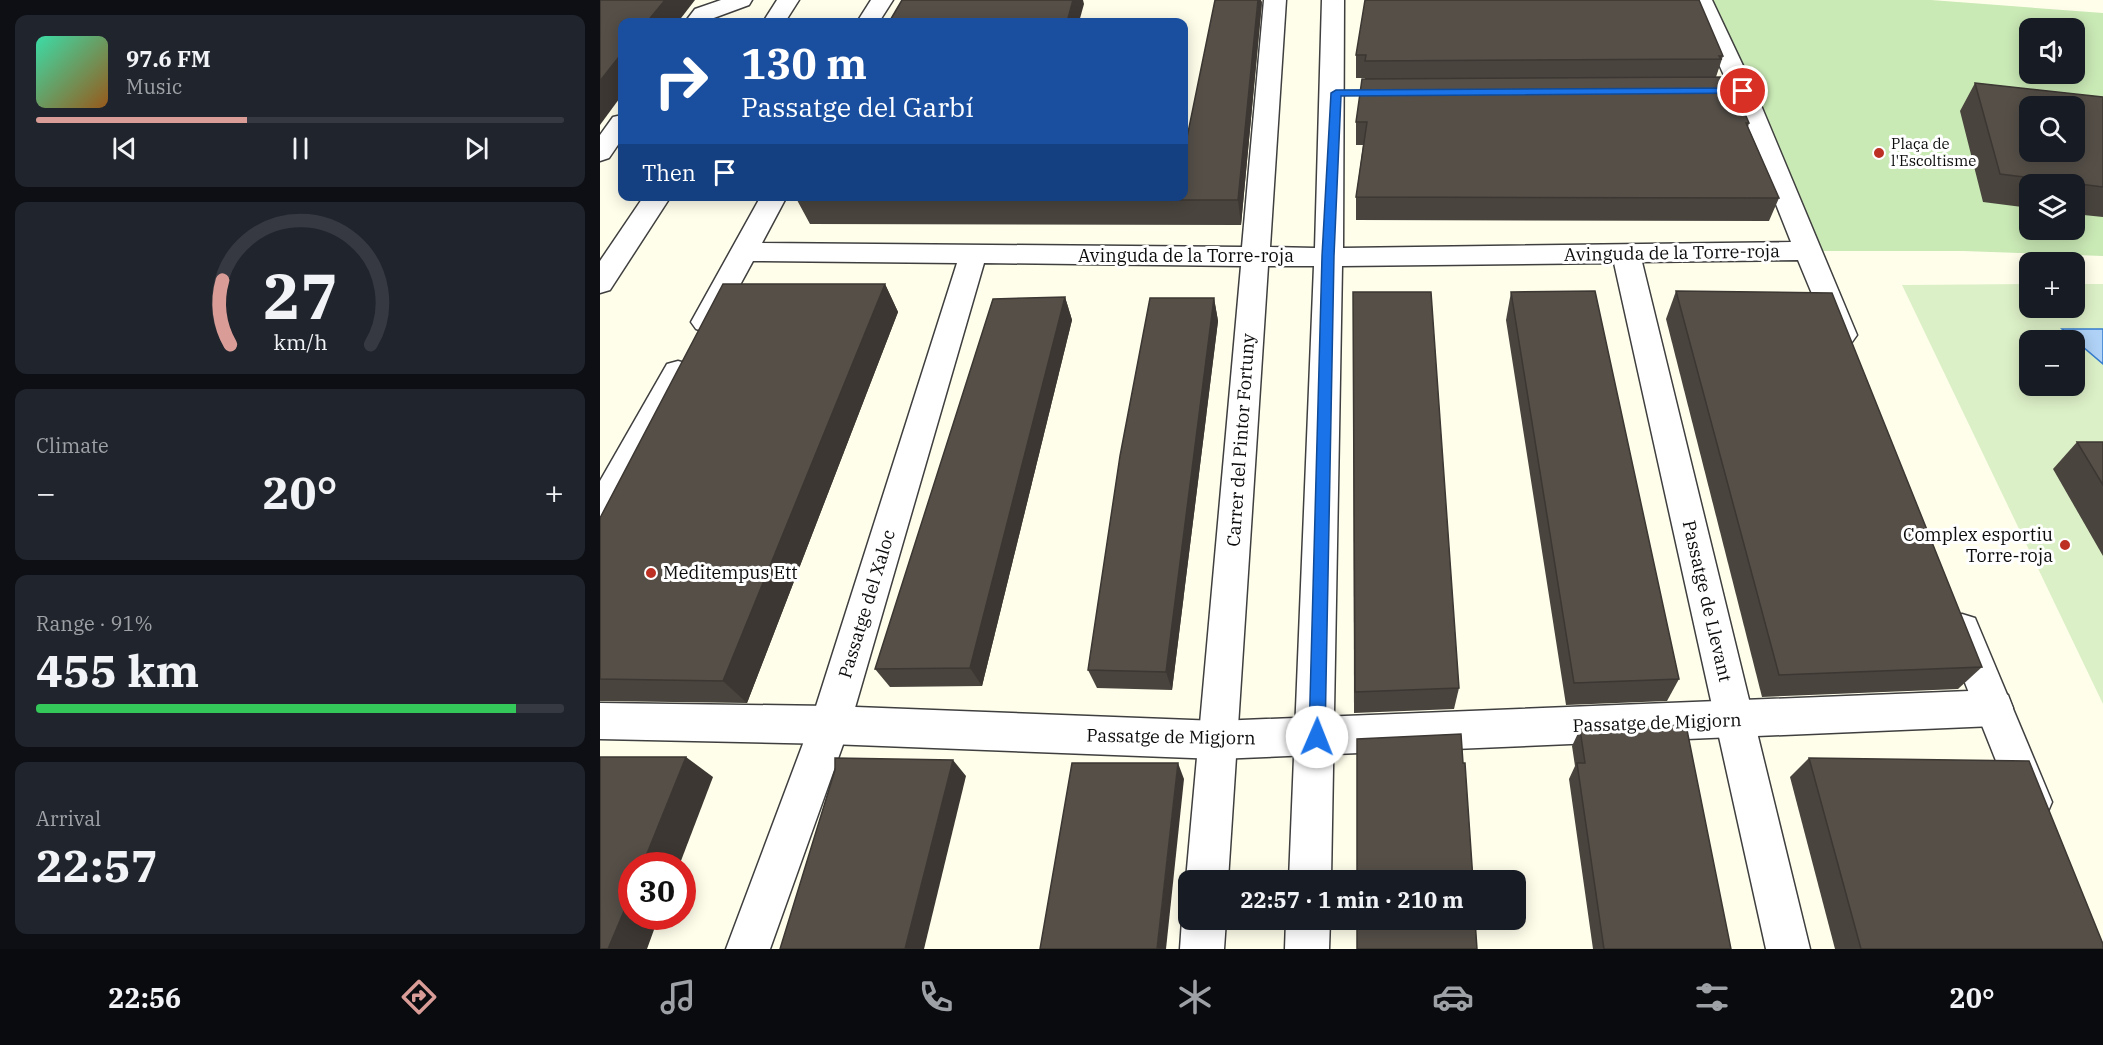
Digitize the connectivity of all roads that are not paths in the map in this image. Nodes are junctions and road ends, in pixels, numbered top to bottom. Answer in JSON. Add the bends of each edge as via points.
{"nodes":[{"id":1,"x":741,"y":0,"type":"edge"},
{"id":2,"x":788,"y":0,"type":"edge"},
{"id":3,"x":882,"y":0,"type":"edge"},
{"id":4,"x":1275,"y":0,"type":"edge"},
{"id":5,"x":1333,"y":0,"type":"edge"},
{"id":6,"x":1701,"y":0,"type":"edge"},
{"id":7,"x":700,"y":18,"type":"edge"},
{"id":8,"x":777,"y":18,"type":"edge"},
{"id":9,"x":871,"y":18,"type":"edge"},
{"id":10,"x":618,"y":128,"type":"edge"},
{"id":11,"x":600,"y":153,"type":"edge"},
{"id":12,"x":655,"y":201,"type":"edge"},
{"id":13,"x":771,"y":201,"type":"edge"},
{"id":14,"x":1808,"y":251,"type":"junction"},
{"id":15,"x":744,"y":252,"type":"junction"},
{"id":16,"x":1626,"y":254,"type":"junction"},
{"id":17,"x":973,"y":255,"type":"junction"},
{"id":18,"x":1256,"y":255,"type":"junction"},
{"id":19,"x":1328,"y":256,"type":"junction"},
{"id":20,"x":600,"y":282,"type":"edge"},
{"id":21,"x":1851,"y":358,"type":"edge"},
{"id":22,"x":600,"y":512,"type":"edge"},
{"id":23,"x":1949,"y":597,"type":"edge"},
{"id":24,"x":1994,"y":708,"type":"junction"},
{"id":25,"x":1735,"y":719,"type":"junction"},
{"id":26,"x":600,"y":721,"type":"edge"},
{"id":27,"x":830,"y":725,"type":"junction"},
{"id":28,"x":1317,"y":737,"type":"junction"},
{"id":29,"x":1218,"y":740,"type":"junction"},
{"id":30,"x":2043,"y":830,"type":"edge"},
{"id":31,"x":1208,"y":870,"type":"edge"},
{"id":32,"x":1310,"y":870,"type":"edge"},
{"id":33,"x":1203,"y":930,"type":"edge"},
{"id":34,"x":1308,"y":930,"type":"edge"},
{"id":35,"x":748,"y":949,"type":"edge"},
{"id":36,"x":1202,"y":949,"type":"edge"},
{"id":37,"x":1307,"y":949,"type":"edge"},
{"id":38,"x":1788,"y":949,"type":"edge"}],
"edges":[{"from":1,"to":7,"type":"street"},
{"from":2,"to":8,"type":"street"},
{"from":3,"to":9,"type":"street"},
{"from":4,"to":18,"type":"street","name":"Carrer del Pintor Fortuny"},
{"from":5,"to":19,"type":"street","via":[[1347,94]]},
{"from":6,"to":14,"type":"street","via":[[1731,91]]},
{"from":10,"to":11,"type":"street"},
{"from":12,"to":20,"type":"street"},
{"from":13,"to":15,"type":"street"},
{"from":14,"to":16,"type":"street","name":"Avinguda de la Torre-roja"},
{"from":14,"to":21,"type":"street"},
{"from":15,"to":17,"type":"street","name":"Avinguda de la Torre-roja"},
{"from":15,"to":22,"type":"street"},
{"from":16,"to":19,"type":"street","name":"Avinguda de la Torre-roja"},
{"from":16,"to":25,"type":"street","name":"Passatge de Llevant"},
{"from":17,"to":18,"type":"street","name":"Avinguda de la Torre-roja"},
{"from":17,"to":27,"type":"street","name":"Passatge del Xaloc"},
{"from":18,"to":19,"type":"street","name":"Avinguda de la Torre-roja"},
{"from":18,"to":29,"type":"street","name":"Carrer del Pintor Fortuny"},
{"from":19,"to":28,"type":"street"},
{"from":23,"to":24,"type":"street"},
{"from":24,"to":25,"type":"street","name":"Passatge de Migjorn"},
{"from":24,"to":30,"type":"street"},
{"from":25,"to":28,"type":"street","name":"Passatge de Migjorn"},
{"from":25,"to":38,"type":"street","name":"Passatge de Llevant"},
{"from":26,"to":27,"type":"street","name":"Passatge de Migjorn"},
{"from":27,"to":29,"type":"street","name":"Passatge de Migjorn"},
{"from":27,"to":35,"type":"street","name":"Passatge del Xaloc"},
{"from":28,"to":29,"type":"street","name":"Passatge de Migjorn"},
{"from":28,"to":32,"type":"street"},
{"from":29,"to":31,"type":"street","name":"Carrer del Pintor Fortuny"},
{"from":33,"to":36,"type":"street"},
{"from":34,"to":37,"type":"street"}]}
